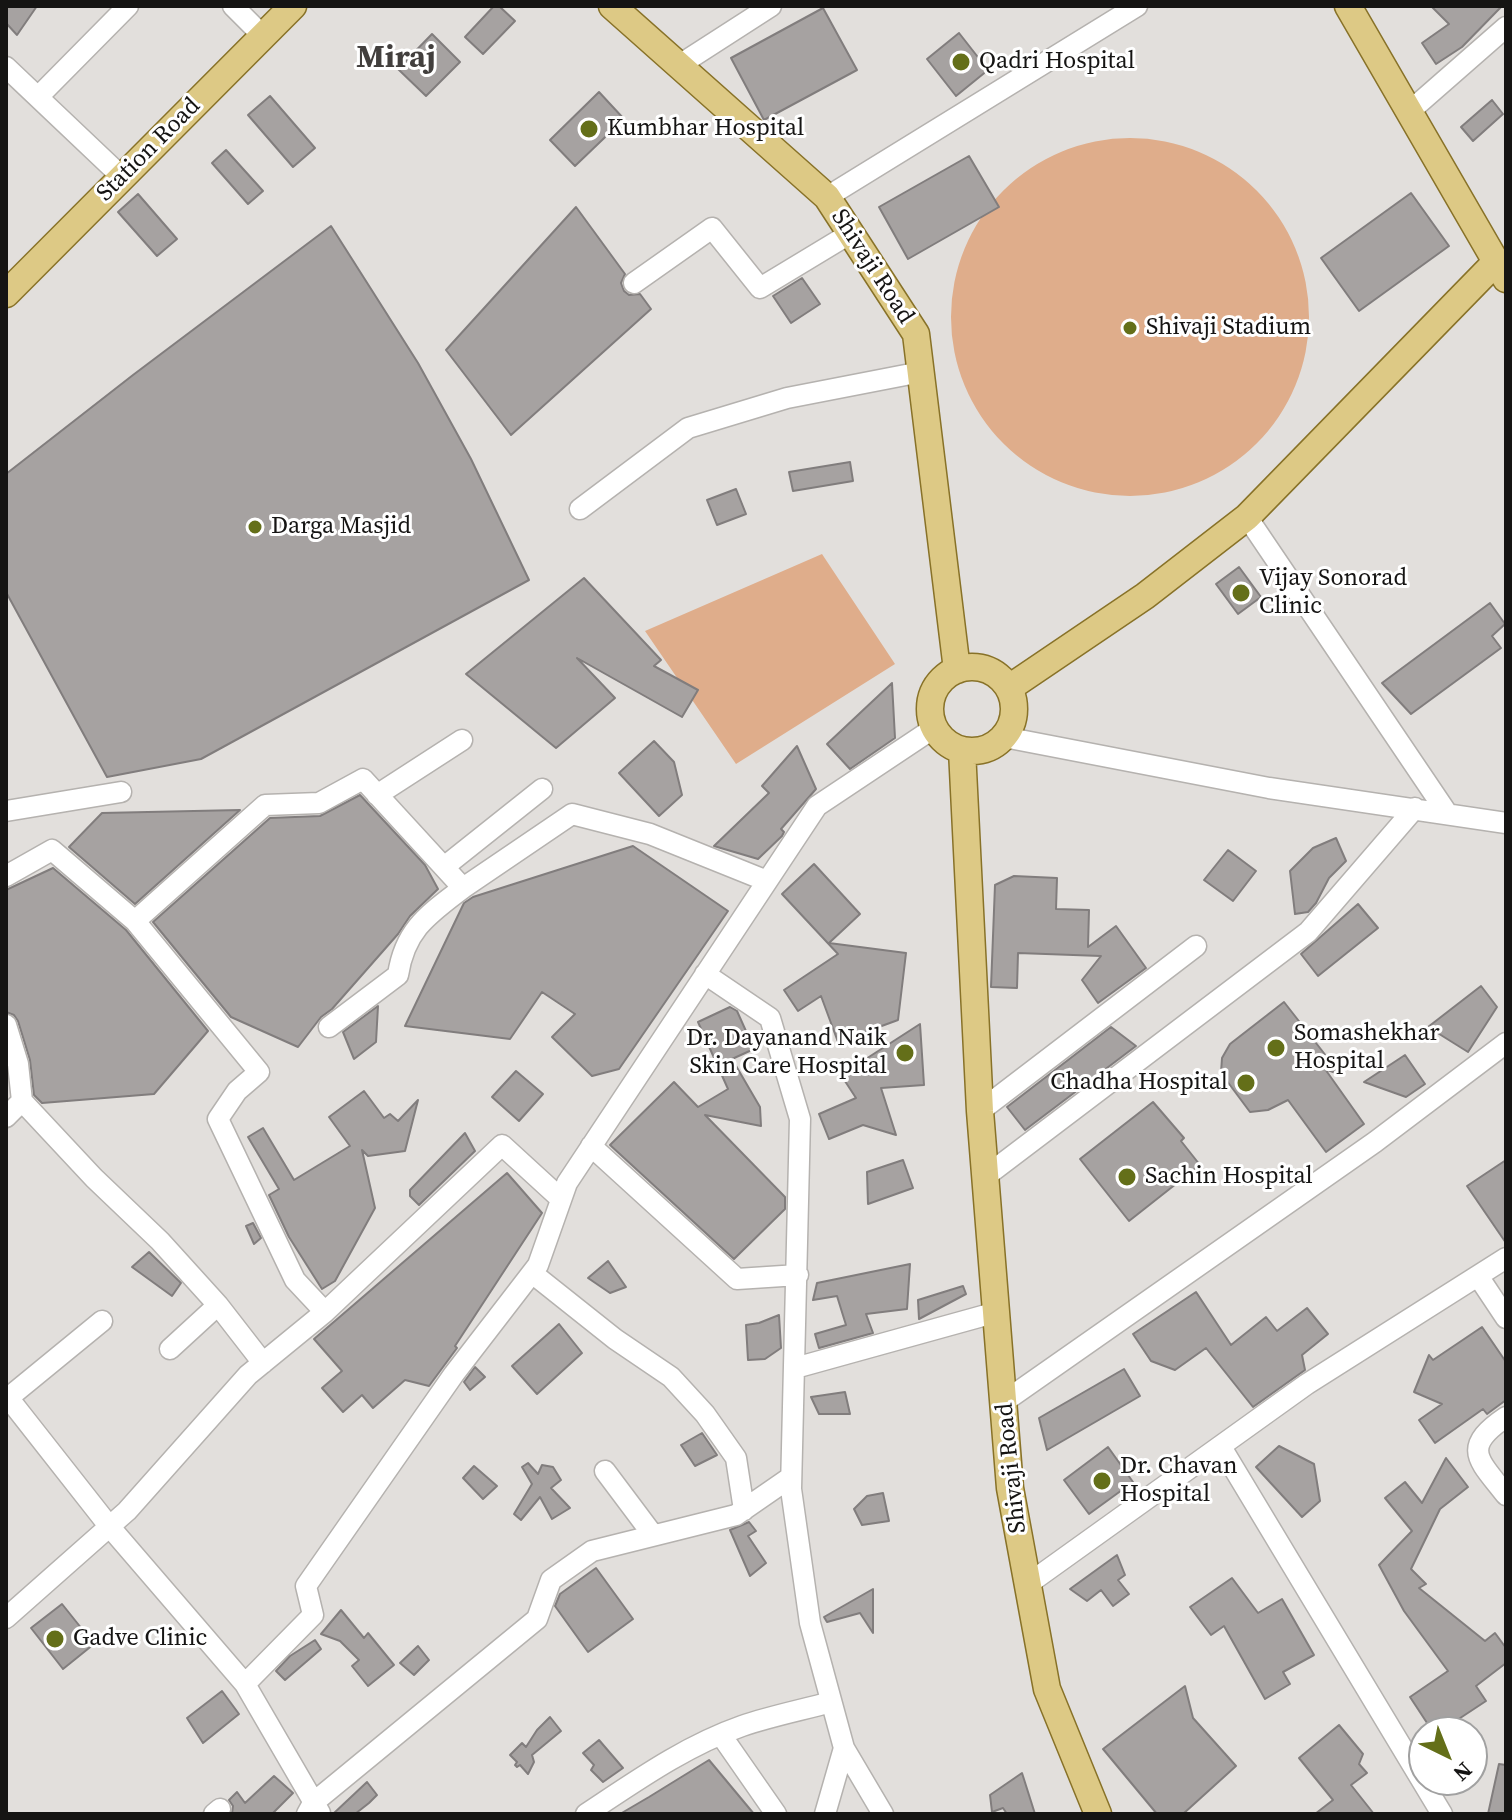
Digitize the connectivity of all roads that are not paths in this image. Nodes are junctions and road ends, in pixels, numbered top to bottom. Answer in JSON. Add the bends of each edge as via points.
{"nodes":[{"id":1,"x":128,"y":6,"type":"edge"},
{"id":2,"x":233,"y":6,"type":"edge"},
{"id":3,"x":293,"y":6,"type":"edge"},
{"id":4,"x":612,"y":6,"type":"edge"},
{"id":5,"x":771,"y":6,"type":"edge"},
{"id":6,"x":1137,"y":6,"type":"edge"},
{"id":7,"x":1348,"y":6,"type":"edge"},
{"id":8,"x":1506,"y":27,"type":"edge"},
{"id":9,"x":263,"y":36,"type":"junction"},
{"id":10,"x":681,"y":64,"type":"junction"},
{"id":11,"x":6,"y":67,"type":"edge"},
{"id":12,"x":38,"y":97,"type":"junction"},
{"id":13,"x":1410,"y":111,"type":"junction"},
{"id":14,"x":122,"y":177,"type":"junction"},
{"id":15,"x":827,"y":197,"type":"junction"},
{"id":16,"x":851,"y":233,"type":"junction"},
{"id":17,"x":1503,"y":265,"type":"edge"},
{"id":18,"x":634,"y":283,"type":"dead end"},
{"id":19,"x":6,"y":294,"type":"edge"},
{"id":20,"x":921,"y":372,"type":"junction"},
{"id":21,"x":580,"y":509,"type":"dead end"},
{"id":22,"x":1247,"y":517,"type":"junction"},
{"id":23,"x":957,"y":670,"type":"junction"},
{"id":24,"x":1009,"y":688,"type":"junction"},
{"id":25,"x":934,"y":728,"type":"junction"},
{"id":26,"x":1004,"y":737,"type":"junction"},
{"id":27,"x":462,"y":740,"type":"dead end"},
{"id":28,"x":962,"y":750,"type":"junction"},
{"id":29,"x":542,"y":789,"type":"dead end"},
{"id":30,"x":121,"y":792,"type":"dead end"},
{"id":31,"x":377,"y":795,"type":"junction"},
{"id":32,"x":1415,"y":808,"type":"junction"},
{"id":33,"x":6,"y":811,"type":"edge"},
{"id":34,"x":1447,"y":813,"type":"junction"},
{"id":35,"x":1506,"y":823,"type":"edge"},
{"id":36,"x":444,"y":867,"type":"junction"},
{"id":37,"x":6,"y":876,"type":"edge"},
{"id":38,"x":767,"y":881,"type":"junction"},
{"id":39,"x":463,"y":888,"type":"junction"},
{"id":40,"x":135,"y":921,"type":"junction"},
{"id":41,"x":1196,"y":946,"type":"dead end"},
{"id":42,"x":705,"y":974,"type":"junction"},
{"id":43,"x":6,"y":1025,"type":"edge"},
{"id":44,"x":329,"y":1027,"type":"dead end"},
{"id":45,"x":1506,"y":1043,"type":"edge"},
{"id":46,"x":22,"y":1101,"type":"junction"},
{"id":47,"x":980,"y":1111,"type":"junction"},
{"id":48,"x":6,"y":1117,"type":"edge"},
{"id":49,"x":591,"y":1146,"type":"junction"},
{"id":50,"x":986,"y":1176,"type":"junction"},
{"id":51,"x":561,"y":1199,"type":"junction"},
{"id":52,"x":1506,"y":1258,"type":"edge"},
{"id":53,"x":532,"y":1273,"type":"junction"},
{"id":54,"x":798,"y":1275,"type":"junction"},
{"id":55,"x":1478,"y":1276,"type":"junction"},
{"id":56,"x":218,"y":1305,"type":"junction"},
{"id":57,"x":325,"y":1312,"type":"junction"},
{"id":58,"x":997,"y":1312,"type":"junction"},
{"id":59,"x":1506,"y":1318,"type":"edge"},
{"id":60,"x":102,"y":1321,"type":"dead end"},
{"id":61,"x":170,"y":1349,"type":"dead end"},
{"id":62,"x":263,"y":1363,"type":"junction"},
{"id":63,"x":795,"y":1368,"type":"junction"},
{"id":64,"x":7,"y":1397,"type":"edge"},
{"id":65,"x":1005,"y":1401,"type":"junction"},
{"id":66,"x":1506,"y":1417,"type":"edge"},
{"id":67,"x":1221,"y":1447,"type":"junction"},
{"id":68,"x":605,"y":1471,"type":"dead end"},
{"id":69,"x":791,"y":1477,"type":"junction"},
{"id":70,"x":1506,"y":1495,"type":"edge"},
{"id":71,"x":744,"y":1510,"type":"junction"},
{"id":72,"x":109,"y":1526,"type":"junction"},
{"id":73,"x":653,"y":1535,"type":"junction"},
{"id":74,"x":1028,"y":1584,"type":"junction"},
{"id":75,"x":6,"y":1618,"type":"edge"},
{"id":76,"x":245,"y":1684,"type":"junction"},
{"id":77,"x":831,"y":1702,"type":"junction"},
{"id":78,"x":721,"y":1735,"type":"junction"},
{"id":79,"x":844,"y":1748,"type":"junction"},
{"id":80,"x":313,"y":1810,"type":"edge"},
{"id":81,"x":586,"y":1814,"type":"edge"},
{"id":82,"x":776,"y":1814,"type":"edge"},
{"id":83,"x":825,"y":1814,"type":"edge"},
{"id":84,"x":883,"y":1814,"type":"edge"},
{"id":85,"x":1098,"y":1814,"type":"edge"},
{"id":86,"x":1442,"y":1814,"type":"edge"}],
"edges":[{"from":1,"to":12,"type":"street"},
{"from":2,"to":9,"type":"street"},
{"from":3,"to":9,"type":"main road","name":"Station Road"},
{"from":4,"to":10,"type":"main road","name":"Shivaji Road"},
{"from":5,"to":10,"type":"street"},
{"from":6,"to":15,"type":"street"},
{"from":7,"to":13,"type":"main road"},
{"from":8,"to":13,"type":"street"},
{"from":9,"to":14,"type":"main road","name":"Station Road"},
{"from":10,"to":15,"type":"main road","name":"Shivaji Road"},
{"from":11,"to":12,"type":"street"},
{"from":12,"to":14,"type":"street"},
{"from":13,"to":17,"type":"main road"},
{"from":14,"to":19,"type":"main road","name":"Station Road"},
{"from":15,"to":16,"type":"main road","name":"Shivaji Road"},
{"from":16,"to":18,"type":"street","via":[[760,288],[712,228]]},
{"from":16,"to":20,"type":"main road","name":"Shivaji Road","via":[[916,334]]},
{"from":17,"to":22,"type":"main road"},
{"from":20,"to":21,"type":"street","via":[[787,398],[688,428]]},
{"from":20,"to":23,"type":"main road","name":"Shivaji Road"},
{"from":22,"to":24,"type":"main road","via":[[1145,596]]},
{"from":22,"to":34,"type":"street"},
{"from":23,"to":24,"type":"main road","via":[[992,671]]},
{"from":23,"to":25,"type":"main road","via":[[933,694]]},
{"from":24,"to":26,"type":"main road","via":[[1014,719]]},
{"from":25,"to":28,"type":"main road"},
{"from":25,"to":38,"type":"street","via":[[817,806]]},
{"from":26,"to":28,"type":"main road","via":[[984,750]]},
{"from":26,"to":32,"type":"street","via":[[1269,788]]},
{"from":27,"to":31,"type":"street"},
{"from":28,"to":47,"type":"main road","name":"Shivaji Road"},
{"from":29,"to":36,"type":"street"},
{"from":30,"to":33,"type":"street"},
{"from":31,"to":36,"type":"street"},
{"from":31,"to":40,"type":"street","via":[[363,779],[319,803],[265,805]]},
{"from":32,"to":34,"type":"street"},
{"from":32,"to":50,"type":"street","via":[[1308,932]]},
{"from":34,"to":35,"type":"street"},
{"from":36,"to":39,"type":"street"},
{"from":37,"to":40,"type":"street","via":[[52,850]]},
{"from":38,"to":39,"type":"street","via":[[650,834],[572,814]]},
{"from":38,"to":42,"type":"street"},
{"from":39,"to":44,"type":"street","via":[[421,921],[401,957],[398,975]]},
{"from":40,"to":57,"type":"street","via":[[259,1072],[237,1091],[218,1119],[295,1280]]},
{"from":41,"to":47,"type":"street"},
{"from":42,"to":49,"type":"street"},
{"from":42,"to":54,"type":"street","via":[[770,1018],[800,1119]]},
{"from":43,"to":46,"type":"street"},
{"from":45,"to":65,"type":"street","via":[[1375,1142]]},
{"from":46,"to":48,"type":"street"},
{"from":46,"to":56,"type":"street"},
{"from":47,"to":50,"type":"main road","name":"Shivaji Road"},
{"from":49,"to":51,"type":"street"},
{"from":49,"to":54,"type":"street","via":[[737,1279]]},
{"from":50,"to":58,"type":"main road","name":"Shivaji Road"},
{"from":51,"to":53,"type":"street"},
{"from":51,"to":57,"type":"street","via":[[502,1145]]},
{"from":52,"to":55,"type":"street"},
{"from":53,"to":71,"type":"street","via":[[671,1377],[705,1414],[736,1458]]},
{"from":53,"to":76,"type":"street","via":[[454,1374],[306,1586],[313,1615]]},
{"from":54,"to":63,"type":"street"},
{"from":55,"to":59,"type":"street"},
{"from":55,"to":67,"type":"street","via":[[1307,1384]]},
{"from":56,"to":61,"type":"street"},
{"from":56,"to":62,"type":"street"},
{"from":57,"to":62,"type":"street"},
{"from":58,"to":63,"type":"street"},
{"from":58,"to":65,"type":"main road","name":"Shivaji Road"},
{"from":60,"to":64,"type":"street"},
{"from":62,"to":72,"type":"street"},
{"from":63,"to":69,"type":"street"},
{"from":64,"to":72,"type":"street"},
{"from":65,"to":74,"type":"main road","name":"Shivaji Road","via":[[1010,1488]]},
{"from":66,"to":70,"type":"street","via":[[1485,1434],[1477,1450],[1478,1459]]},
{"from":67,"to":74,"type":"street"},
{"from":67,"to":86,"type":"street"},
{"from":68,"to":73,"type":"street"},
{"from":69,"to":71,"type":"street"},
{"from":69,"to":77,"type":"street","via":[[810,1623]]},
{"from":71,"to":73,"type":"street"},
{"from":72,"to":75,"type":"street"},
{"from":72,"to":76,"type":"street"},
{"from":73,"to":80,"type":"street","via":[[592,1551],[551,1580],[537,1619]]},
{"from":74,"to":85,"type":"main road","name":"Shivaji Road","via":[[1047,1689]]},
{"from":76,"to":80,"type":"street"},
{"from":77,"to":78,"type":"street"},
{"from":77,"to":79,"type":"street"},
{"from":78,"to":81,"type":"street","via":[[667,1760]]},
{"from":78,"to":82,"type":"street"},
{"from":79,"to":83,"type":"street"},
{"from":79,"to":84,"type":"street"}]}
